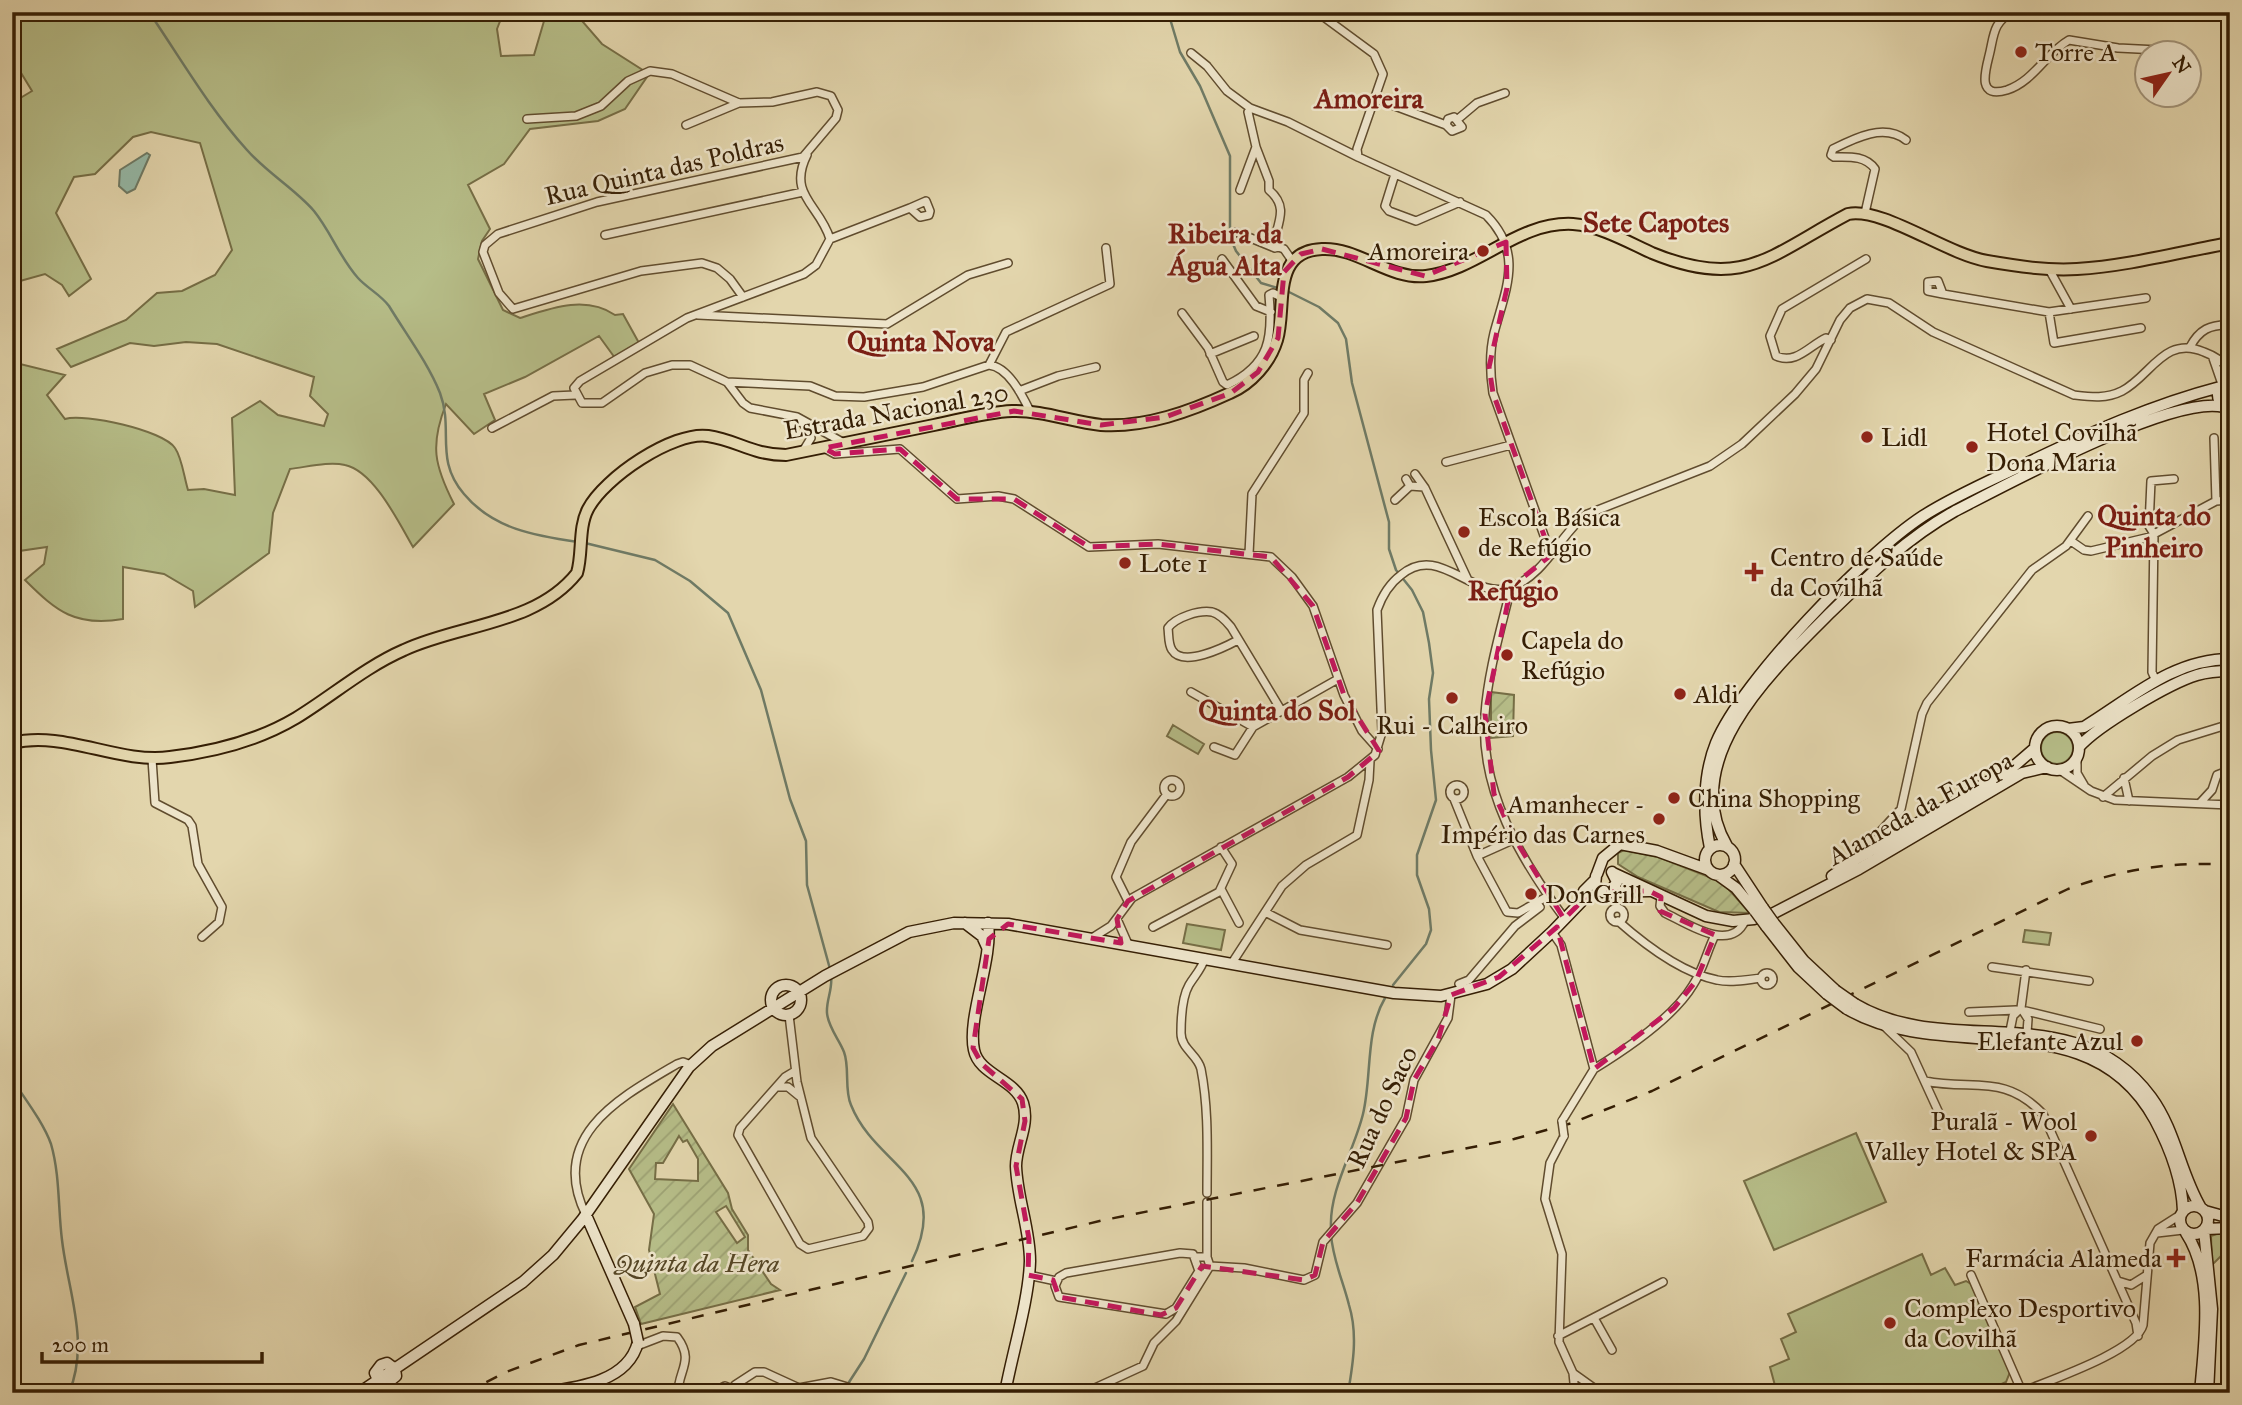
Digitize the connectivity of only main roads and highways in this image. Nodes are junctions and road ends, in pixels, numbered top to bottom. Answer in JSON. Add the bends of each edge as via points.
{"nodes":[{"id":1,"x":2230,"y":243,"type":"edge"},
{"id":2,"x":2224,"y":384,"type":"edge"},
{"id":3,"x":2227,"y":408,"type":"edge"},
{"id":4,"x":2230,"y":659,"type":"edge"},
{"id":5,"x":2230,"y":671,"type":"edge"},
{"id":6,"x":2068,"y":729,"type":"junction"},
{"id":7,"x":12,"y":743,"type":"edge"},
{"id":8,"x":2035,"y":748,"type":"junction"},
{"id":9,"x":2078,"y":752,"type":"junction"},
{"id":10,"x":2047,"y":767,"type":"junction"},
{"id":11,"x":1727,"y":846,"type":"junction"},
{"id":12,"x":1708,"y":850,"type":"junction"},
{"id":13,"x":1611,"y":852,"type":"junction"},
{"id":14,"x":1686,"y":861,"type":"junction"},
{"id":15,"x":1734,"y":864,"type":"junction"},
{"id":16,"x":1612,"y":872,"type":"junction"},
{"id":17,"x":1713,"y":873,"type":"junction"},
{"id":18,"x":1596,"y":878,"type":"junction"},
{"id":19,"x":1815,"y":889,"type":"junction"},
{"id":20,"x":1648,"y":891,"type":"junction"},
{"id":21,"x":1607,"y":892,"type":"junction"},
{"id":22,"x":1581,"y":902,"type":"junction"},
{"id":23,"x":1759,"y":910,"type":"junction"},
{"id":24,"x":965,"y":923,"type":"junction"},
{"id":25,"x":988,"y":923,"type":"junction"},
{"id":26,"x":1008,"y":923,"type":"junction"},
{"id":27,"x":987,"y":942,"type":"junction"},
{"id":28,"x":799,"y":993,"type":"junction"},
{"id":29,"x":1851,"y":1007,"type":"junction"},
{"id":30,"x":773,"y":1008,"type":"junction"},
{"id":31,"x":2203,"y":1210,"type":"junction"},
{"id":32,"x":2182,"y":1213,"type":"junction"},
{"id":33,"x":586,"y":1215,"type":"junction"},
{"id":34,"x":2230,"y":1218,"type":"edge"},
{"id":35,"x":2230,"y":1228,"type":"edge"},
{"id":36,"x":2205,"y":1229,"type":"junction"},
{"id":37,"x":2185,"y":1231,"type":"junction"},
{"id":38,"x":359,"y":1393,"type":"edge"},
{"id":39,"x":539,"y":1393,"type":"edge"},
{"id":40,"x":1005,"y":1393,"type":"edge"},
{"id":41,"x":2200,"y":1393,"type":"edge"},
{"id":42,"x":2208,"y":1393,"type":"edge"}],
"edges":[{"from":1,"to":7,"type":"main road","name":"Estrada Nacional 230","via":[[2078,269],[2049,269],[1961,255],[1865,213],[1848,214],[1763,261],[1737,270],[1707,271],[1680,265],[1590,226],[1570,224],[1533,230],[1446,272],[1425,276],[1407,276],[1322,249],[1301,254],[1284,272],[1278,338],[1258,372],[1231,393],[1165,417],[1126,424],[997,412],[762,455],[712,436],[679,438],[660,447],[596,497],[584,519],[577,573],[571,580],[528,608],[392,655],[260,737],[152,759],[52,741]]},
{"from":2,"to":3,"type":"main road","via":[[2217,396]]},
{"from":2,"to":12,"type":"main road","via":[[2133,414],[1962,494],[1903,529],[1873,556],[1741,699],[1716,743],[1705,806]]},
{"from":3,"to":11,"type":"main road","via":[[2210,405],[2177,411],[2124,430],[1955,511],[1886,559],[1767,678],[1732,727],[1720,758],[1714,794],[1719,832]]},
{"from":4,"to":6,"type":"main road","name":"Alameda da Europa","via":[[2194,663],[2156,681],[2084,727]]},
{"from":5,"to":9,"type":"main road","via":[[2181,681],[2091,734]]},
{"from":6,"to":8,"type":"main road","name":"Alameda da Europa","via":[[2056,726],[2044,731]]},
{"from":6,"to":9,"type":"main road"},
{"from":8,"to":10,"type":"main road","name":"Alameda da Europa"},
{"from":8,"to":19,"type":"main road","name":"Alameda da Europa","via":[[2012,769]]},
{"from":9,"to":10,"type":"main road","name":"Alameda da Europa","via":[[2060,770]]},
{"from":10,"to":19,"type":"main road","name":"Alameda da Europa","via":[[2022,773],[1859,869]]},
{"from":11,"to":12,"type":"main road"},
{"from":11,"to":15,"type":"main road"},
{"from":12,"to":14,"type":"main road"},
{"from":12,"to":17,"type":"main road","via":[[1705,862]]},
{"from":13,"to":14,"type":"main road","via":[[1620,844],[1633,845]]},
{"from":13,"to":16,"type":"main road"},
{"from":13,"to":18,"type":"main road","via":[[1603,858]]},
{"from":14,"to":17,"type":"main road"},
{"from":15,"to":17,"type":"main road","via":[[1727,873]]},
{"from":15,"to":23,"type":"main road"},
{"from":16,"to":18,"type":"main road","via":[[1605,870]]},
{"from":16,"to":20,"type":"main road","name":"Alameda da Europa"},
{"from":16,"to":21,"type":"main road","via":[[1616,885]]},
{"from":17,"to":23,"type":"main road"},
{"from":18,"to":21,"type":"main road","via":[[1597,888]]},
{"from":18,"to":22,"type":"main road"},
{"from":19,"to":20,"type":"main road","name":"Alameda da Europa","via":[[1772,914],[1745,921],[1719,920]]},
{"from":20,"to":21,"type":"main road","name":"Alameda da Europa"},
{"from":21,"to":22,"type":"main road"},
{"from":22,"to":26,"type":"main road","via":[[1499,977],[1451,995],[1394,993]]},
{"from":23,"to":29,"type":"main road","bridge":true,"via":[[1798,967]]},
{"from":24,"to":25,"type":"main road"},
{"from":24,"to":27,"type":"main road"},
{"from":24,"to":28,"type":"main road","via":[[909,932]]},
{"from":25,"to":26,"type":"main road"},
{"from":25,"to":27,"type":"main road"},
{"from":26,"to":27,"type":"main road"},
{"from":27,"to":40,"type":"main road","via":[[973,1048],[982,1064],[1015,1090],[1025,1121],[1016,1166],[1029,1239],[1028,1275]]},
{"from":28,"to":30,"type":"main road"},
{"from":28,"to":30,"type":"main road","via":[[799,1006],[789,1015]]},
{"from":28,"to":30,"type":"main road","via":[[788,985],[779,987],[772,994]]},
{"from":29,"to":31,"type":"main road","via":[[1921,1026],[2027,1033],[2089,1048],[2120,1065],[2140,1084],[2168,1125]]},
{"from":29,"to":32,"type":"main road","via":[[1885,1026],[2053,1046],[2085,1055],[2108,1068],[2134,1090],[2160,1129],[2179,1180]]},
{"from":30,"to":33,"type":"main road","via":[[712,1046],[691,1065]]},
{"from":31,"to":32,"type":"main road","via":[[2191,1206]]},
{"from":31,"to":34,"type":"main road"},
{"from":31,"to":36,"type":"main road","via":[[2208,1220]]},
{"from":32,"to":37,"type":"main road"},
{"from":33,"to":38,"type":"main road","via":[[523,1282],[395,1368],[393,1382],[378,1380]]},
{"from":33,"to":39,"type":"main road","bridge":true,"via":[[634,1324],[638,1344],[628,1364],[600,1380]]},
{"from":35,"to":36,"type":"main road"},
{"from":36,"to":37,"type":"main road","via":[[2196,1235]]},
{"from":36,"to":42,"type":"main road","via":[[2213,1333]]},
{"from":37,"to":41,"type":"main road","via":[[2198,1261],[2203,1302]]}]}
